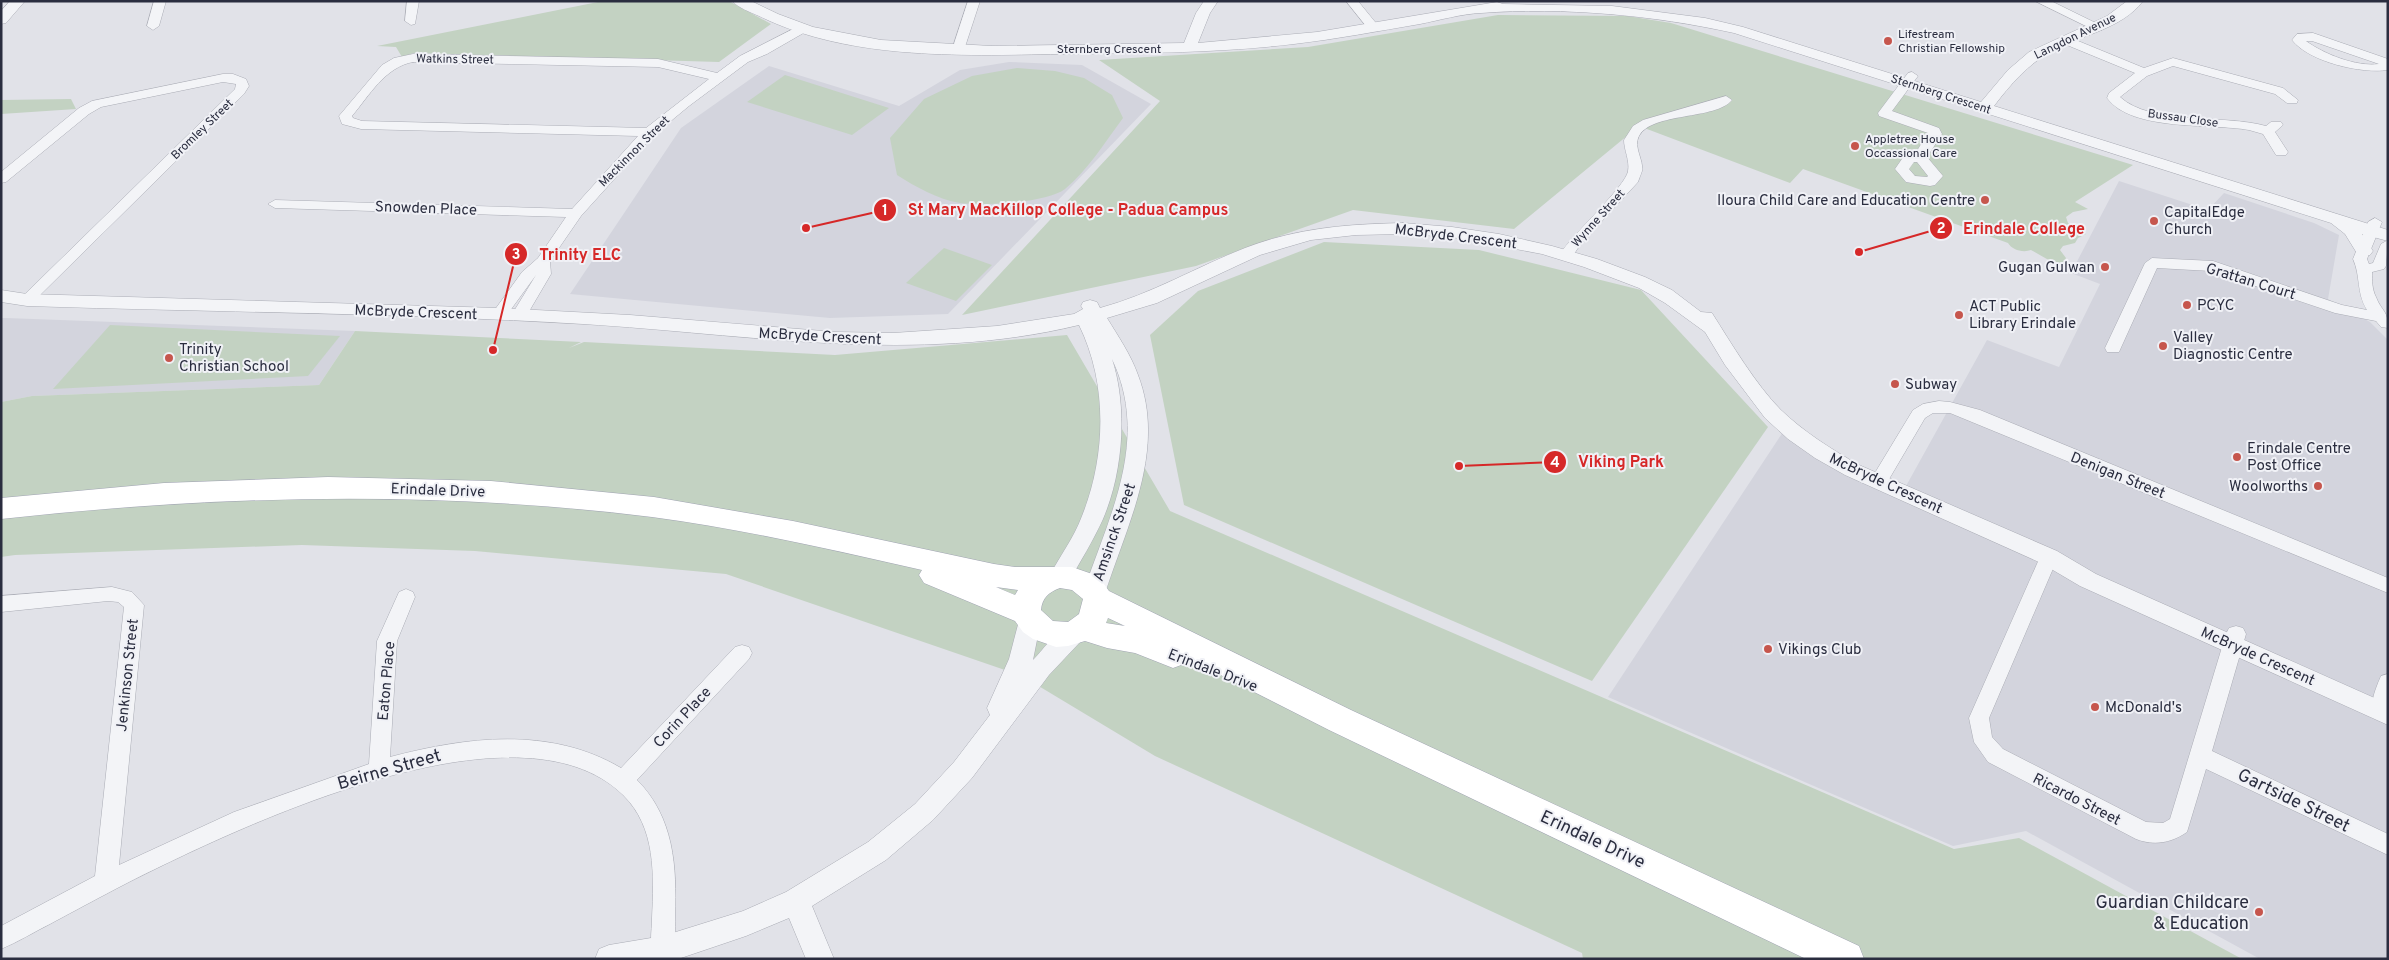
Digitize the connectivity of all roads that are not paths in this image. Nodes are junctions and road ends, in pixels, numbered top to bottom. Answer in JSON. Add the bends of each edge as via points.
{"nodes":[{"id":1,"x":18,"y":1,"type":"edge"},
{"id":2,"x":160,"y":1,"type":"edge"},
{"id":3,"x":413,"y":1,"type":"edge"},
{"id":4,"x":739,"y":1,"type":"edge"},
{"id":5,"x":974,"y":1,"type":"edge"},
{"id":6,"x":1352,"y":1,"type":"edge"},
{"id":7,"x":1547,"y":1,"type":"edge"},
{"id":8,"x":1589,"y":1,"type":"edge"},
{"id":9,"x":2041,"y":1,"type":"edge"},
{"id":10,"x":2136,"y":1,"type":"edge"},
{"id":11,"x":1211,"y":3,"type":"edge"},
{"id":12,"x":1603,"y":4,"type":"edge"},
{"id":13,"x":1483,"y":9,"type":"junction"},
{"id":14,"x":1,"y":20,"type":"edge"},
{"id":15,"x":411,"y":21,"type":"dead end"},
{"id":16,"x":788,"y":23,"type":"junction"},
{"id":17,"x":153,"y":26,"type":"dead end"},
{"id":18,"x":2098,"y":27,"type":"junction"},
{"id":19,"x":802,"y":28,"type":"junction"},
{"id":20,"x":1374,"y":28,"type":"junction"},
{"id":21,"x":1218,"y":35,"type":"dead end"},
{"id":22,"x":2066,"y":40,"type":"junction"},
{"id":23,"x":1244,"y":45,"type":"junction"},
{"id":24,"x":1209,"y":47,"type":"junction"},
{"id":25,"x":761,"y":48,"type":"junction"},
{"id":26,"x":1189,"y":48,"type":"junction"},
{"id":27,"x":958,"y":50,"type":"junction"},
{"id":28,"x":2388,"y":64,"type":"edge"},
{"id":29,"x":2146,"y":73,"type":"junction"},
{"id":30,"x":717,"y":77,"type":"junction"},
{"id":31,"x":1910,"y":80,"type":"junction"},
{"id":32,"x":1726,"y":100,"type":"dead end"},
{"id":33,"x":2292,"y":100,"type":"dead end"},
{"id":34,"x":1995,"y":107,"type":"junction"},
{"id":35,"x":650,"y":132,"type":"junction"},
{"id":36,"x":2281,"y":152,"type":"dead end"},
{"id":37,"x":1920,"y":157,"type":"dead end"},
{"id":38,"x":2211,"y":175,"type":"junction"},
{"id":39,"x":1,"y":180,"type":"edge"},
{"id":40,"x":275,"y":204,"type":"dead end"},
{"id":41,"x":576,"y":212,"type":"junction"},
{"id":42,"x":2328,"y":217,"type":"junction"},
{"id":43,"x":2381,"y":229,"type":"edge"},
{"id":44,"x":2388,"y":244,"type":"edge"},
{"id":45,"x":2364,"y":251,"type":"junction"},
{"id":46,"x":1567,"y":254,"type":"junction"},
{"id":47,"x":543,"y":261,"type":"junction"},
{"id":48,"x":2366,"y":269,"type":"junction"},
{"id":49,"x":1173,"y":286,"type":"junction"},
{"id":50,"x":1,"y":296,"type":"edge"},
{"id":51,"x":27,"y":300,"type":"junction"},
{"id":52,"x":1129,"y":306,"type":"junction"},
{"id":53,"x":1087,"y":312,"type":"junction"},
{"id":54,"x":499,"y":315,"type":"junction"},
{"id":55,"x":519,"y":316,"type":"junction"},
{"id":56,"x":2384,"y":321,"type":"edge"},
{"id":57,"x":1052,"y":325,"type":"junction"},
{"id":58,"x":980,"y":333,"type":"junction"},
{"id":59,"x":2113,"y":348,"type":"dead end"},
{"id":60,"x":1108,"y":352,"type":"junction"},
{"id":61,"x":1879,"y":481,"type":"junction"},
{"id":62,"x":1,"y":509,"type":"edge"},
{"id":63,"x":870,"y":549,"type":"junction"},
{"id":64,"x":2049,"y":557,"type":"junction"},
{"id":65,"x":1055,"y":578,"type":"junction"},
{"id":66,"x":2388,"y":586,"type":"edge"},
{"id":67,"x":1097,"y":594,"type":"junction"},
{"id":68,"x":406,"y":597,"type":"dead end"},
{"id":69,"x":1,"y":604,"type":"edge"},
{"id":70,"x":1028,"y":616,"type":"junction"},
{"id":71,"x":1079,"y":631,"type":"junction"},
{"id":72,"x":2235,"y":639,"type":"junction"},
{"id":73,"x":742,"y":653,"type":"dead end"},
{"id":74,"x":2386,"y":702,"type":"edge"},
{"id":75,"x":1340,"y":720,"type":"junction"},
{"id":76,"x":980,"y":748,"type":"junction"},
{"id":77,"x":2201,"y":756,"type":"junction"},
{"id":78,"x":379,"y":769,"type":"junction"},
{"id":79,"x":623,"y":780,"type":"junction"},
{"id":80,"x":2388,"y":845,"type":"edge"},
{"id":81,"x":106,"y":881,"type":"junction"},
{"id":82,"x":796,"y":901,"type":"junction"},
{"id":83,"x":1,"y":938,"type":"edge"},
{"id":84,"x":663,"y":950,"type":"junction"},
{"id":85,"x":609,"y":959,"type":"edge"},
{"id":86,"x":820,"y":959,"type":"edge"},
{"id":87,"x":1846,"y":959,"type":"edge"}],
"edges":[{"from":1,"to":14,"type":"street"},
{"from":2,"to":17,"type":"street"},
{"from":3,"to":15,"type":"street"},
{"from":4,"to":16,"type":"street","name":"Sternberg Crescent"},
{"from":5,"to":27,"type":"street"},
{"from":6,"to":20,"type":"street"},
{"from":7,"to":13,"type":"street","name":"Sternberg Crescent"},
{"from":8,"to":12,"type":"street","name":"Sternberg Crescent"},
{"from":9,"to":18,"type":"street"},
{"from":10,"to":18,"type":"street","name":"Langdon Avenue"},
{"from":11,"to":24,"type":"street","via":[[1215,14]]},
{"from":11,"to":26,"type":"street","via":[[1203,13]]},
{"from":12,"to":13,"type":"street","name":"Sternberg Crescent"},
{"from":12,"to":31,"type":"street","name":"Sternberg Crescent","via":[[1647,9],[1738,30]]},
{"from":13,"to":20,"type":"street","name":"Sternberg Crescent"},
{"from":16,"to":19,"type":"street","name":"Sternberg Crescent"},
{"from":16,"to":25,"type":"street","name":"Mackinnon Street"},
{"from":18,"to":22,"type":"street","name":"Langdon Avenue"},
{"from":19,"to":25,"type":"street","name":"Mackinnon Street"},
{"from":19,"to":27,"type":"street","name":"Sternberg Crescent","via":[[864,42]]},
{"from":20,"to":23,"type":"street","name":"Sternberg Crescent"},
{"from":21,"to":23,"type":"street"},
{"from":22,"to":29,"type":"street"},
{"from":22,"to":34,"type":"street","name":"Langdon Avenue","via":[[2035,55],[2015,71]]},
{"from":23,"to":24,"type":"street","name":"Sternberg Crescent"},
{"from":24,"to":26,"type":"street","name":"Sternberg Crescent"},
{"from":25,"to":30,"type":"street","name":"Mackinnon Street"},
{"from":26,"to":27,"type":"street","name":"Sternberg Crescent"},
{"from":28,"to":28,"type":"street","via":[[2375,69],[2360,67],[2307,48],[2298,40],[2313,37]]},
{"from":29,"to":33,"type":"street","name":"Bussau Close","via":[[2164,62],[2173,62],[2284,88]]},
{"from":29,"to":36,"type":"street","name":"Bussau Close","via":[[2115,93],[2113,98],[2116,102],[2162,118],[2272,128]]},
{"from":30,"to":35,"type":"street","name":"Mackinnon Street"},
{"from":30,"to":35,"type":"street","name":"Watkins Street","via":[[658,63],[412,58],[386,68],[345,116],[352,124],[360,125]]},
{"from":31,"to":34,"type":"street","name":"Sternberg Crescent"},
{"from":31,"to":37,"type":"street","via":[[1884,113],[1934,131]]},
{"from":32,"to":46,"type":"street","name":"Wynne Street","via":[[1650,122],[1637,129],[1632,139],[1635,170],[1631,182]]},
{"from":34,"to":38,"type":"street","name":"Sternberg Crescent"},
{"from":35,"to":41,"type":"street","name":"Mackinnon Street"},
{"from":38,"to":42,"type":"street","name":"Sternberg Crescent"},
{"from":38,"to":43,"type":"street","name":"Sternberg Crescent"},
{"from":39,"to":51,"type":"street","name":"Bromley Street","via":[[84,110],[97,104],[223,78],[242,82],[240,92]]},
{"from":40,"to":41,"type":"street","name":"Snowden Place"},
{"from":41,"to":47,"type":"street","name":"Mackinnon Street"},
{"from":42,"to":43,"type":"street","name":"Sternberg Crescent"},
{"from":42,"to":45,"type":"street","via":[[2352,231]]},
{"from":43,"to":45,"type":"street"},
{"from":44,"to":48,"type":"street","via":[[2379,266]]},
{"from":45,"to":48,"type":"street","via":[[2360,259]]},
{"from":46,"to":49,"type":"street","name":"McBryde Crescent","via":[[1448,232],[1358,228],[1273,244]]},
{"from":46,"to":61,"type":"street","name":"McBryde Crescent","via":[[1580,253],[1611,263],[1663,285],[1698,309],[1710,321],[1763,402],[1795,434],[1822,453]]},
{"from":47,"to":54,"type":"street","name":"Mackinnon Street","via":[[527,275]]},
{"from":47,"to":55,"type":"street","name":"Mackinnon Street","via":[[544,274]]},
{"from":48,"to":56,"type":"street","via":[[2368,298]]},
{"from":49,"to":52,"type":"street","name":"McBryde Crescent","via":[[1155,297]]},
{"from":49,"to":53,"type":"street","name":"McBryde Crescent","via":[[1153,288]]},
{"from":50,"to":51,"type":"street","name":"McBryde Crescent"},
{"from":51,"to":54,"type":"street","name":"McBryde Crescent"},
{"from":52,"to":53,"type":"street","name":"McBryde Crescent"},
{"from":52,"to":60,"type":"street","via":[[1114,320]]},
{"from":53,"to":57,"type":"street","name":"McBryde Crescent"},
{"from":53,"to":58,"type":"street","name":"McBryde Crescent"},
{"from":53,"to":60,"type":"street","name":"Amsinck Street"},
{"from":54,"to":55,"type":"street","name":"McBryde Crescent"},
{"from":55,"to":58,"type":"street","name":"McBryde Crescent","via":[[669,324],[846,340]]},
{"from":56,"to":59,"type":"street","name":"Grattan Court","via":[[2340,310],[2213,266],[2152,263]]},
{"from":57,"to":58,"type":"street","name":"McBryde Crescent"},
{"from":57,"to":60,"type":"street","via":[[1074,332],[1092,351]]},
{"from":60,"to":65,"type":"street","name":"Amsinck Street","via":[[1110,448],[1100,495],[1092,518]]},
{"from":60,"to":67,"type":"street","name":"Amsinck Street","via":[[1130,378],[1138,424],[1138,450],[1127,502],[1108,548]]},
{"from":61,"to":64,"type":"street","name":"McBryde Crescent"},
{"from":61,"to":66,"type":"street","name":"Denigan Street","via":[[1919,414],[1925,409],[1948,407]]},
{"from":62,"to":63,"type":"main road","name":"Erindale Drive","via":[[115,497],[231,490],[299,487],[440,489],[574,498],[671,510],[760,524]]},
{"from":63,"to":65,"type":"main road","name":"Erindale Drive","via":[[1003,577]]},
{"from":63,"to":70,"type":"main road","name":"Erindale Drive"},
{"from":64,"to":72,"type":"street","name":"McBryde Crescent","via":[[2088,580]]},
{"from":64,"to":77,"type":"street","name":"Ricardo Street","via":[[1979,718],[1983,743],[2001,760],[2144,832],[2158,834],[2170,832],[2179,825]]},
{"from":65,"to":67,"type":"main road","name":"Erindale Drive","via":[[1080,579]]},
{"from":65,"to":70,"type":"main road","via":[[1042,583],[1029,596]]},
{"from":67,"to":71,"type":"main road","via":[[1096,615]]},
{"from":67,"to":75,"type":"main road","name":"Erindale Drive"},
{"from":68,"to":78,"type":"street","name":"Eaton Place","via":[[388,641]]},
{"from":69,"to":81,"type":"street","name":"Jenkinson Street","via":[[108,594],[128,597],[134,605]]},
{"from":70,"to":71,"type":"main road","name":"Erindale Drive","via":[[1043,632]]},
{"from":70,"to":76,"type":"street","via":[[1021,660]]},
{"from":71,"to":75,"type":"main road","name":"Erindale Drive","via":[[1138,641]]},
{"from":71,"to":76,"type":"street","via":[[1040,668]]},
{"from":72,"to":74,"type":"street","name":"McBryde Crescent"},
{"from":72,"to":77,"type":"street","name":"Ricardo Street"},
{"from":73,"to":79,"type":"street","name":"Corin Place"},
{"from":75,"to":87,"type":"main road","name":"Erindale Drive"},
{"from":76,"to":82,"type":"street","via":[[924,812],[877,851]]},
{"from":77,"to":80,"type":"street","name":"Gartside Street"},
{"from":78,"to":79,"type":"street","name":"Beirne Street","via":[[451,751],[520,747],[561,753],[596,764]]},
{"from":78,"to":81,"type":"street","name":"Beirne Street","via":[[213,831]]},
{"from":79,"to":84,"type":"street","name":"Beirne Street","via":[[642,801],[656,826],[660,842],[664,875]]},
{"from":81,"to":83,"type":"street","name":"Beirne Street"},
{"from":82,"to":84,"type":"street","via":[[746,924]]},
{"from":82,"to":86,"type":"street"},
{"from":84,"to":85,"type":"street"}]}
